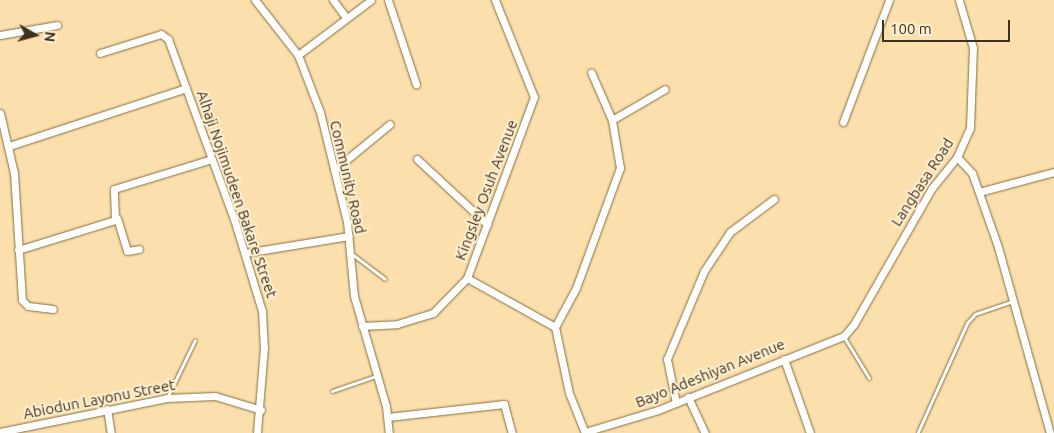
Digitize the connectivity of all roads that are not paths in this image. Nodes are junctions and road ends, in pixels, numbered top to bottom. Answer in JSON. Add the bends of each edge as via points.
{"nodes":[{"id":1,"x":255,"y":0,"type":"edge"},
{"id":2,"x":333,"y":0,"type":"edge"},
{"id":3,"x":371,"y":0,"type":"edge"},
{"id":4,"x":388,"y":0,"type":"edge"},
{"id":5,"x":495,"y":0,"type":"edge"},
{"id":6,"x":889,"y":0,"type":"edge"},
{"id":7,"x":959,"y":0,"type":"edge"},
{"id":8,"x":346,"y":17,"type":"junction"},
{"id":9,"x":57,"y":25,"type":"dead end"},
{"id":10,"x":0,"y":35,"type":"edge"},
{"id":11,"x":100,"y":52,"type":"dead end"},
{"id":12,"x":298,"y":55,"type":"junction"},
{"id":13,"x":591,"y":72,"type":"dead end"},
{"id":14,"x":416,"y":84,"type":"dead end"},
{"id":15,"x":186,"y":88,"type":"junction"},
{"id":16,"x":665,"y":89,"type":"dead end"},
{"id":17,"x":0,"y":113,"type":"edge"},
{"id":18,"x":612,"y":120,"type":"junction"},
{"id":19,"x":843,"y":122,"type":"dead end"},
{"id":20,"x":390,"y":124,"type":"dead end"},
{"id":21,"x":9,"y":146,"type":"junction"},
{"id":22,"x":957,"y":157,"type":"junction"},
{"id":23,"x":212,"y":159,"type":"junction"},
{"id":24,"x":416,"y":159,"type":"dead end"},
{"id":25,"x":334,"y":170,"type":"junction"},
{"id":26,"x":1054,"y":172,"type":"edge"},
{"id":27,"x":979,"y":192,"type":"junction"},
{"id":28,"x":774,"y":199,"type":"dead end"},
{"id":29,"x":117,"y":218,"type":"junction"},
{"id":30,"x":488,"y":224,"type":"junction"},
{"id":31,"x":349,"y":236,"type":"junction"},
{"id":32,"x":139,"y":249,"type":"dead end"},
{"id":33,"x":18,"y":250,"type":"junction"},
{"id":34,"x":349,"y":252,"type":"junction"},
{"id":35,"x":245,"y":253,"type":"junction"},
{"id":36,"x":466,"y":278,"type":"junction"},
{"id":37,"x":385,"y":279,"type":"dead end"},
{"id":38,"x":1012,"y":301,"type":"junction"},
{"id":39,"x":53,"y":309,"type":"dead end"},
{"id":40,"x":362,"y":326,"type":"junction"},
{"id":41,"x":555,"y":327,"type":"junction"},
{"id":42,"x":844,"y":336,"type":"junction"},
{"id":43,"x":195,"y":340,"type":"dead end"},
{"id":44,"x":784,"y":359,"type":"junction"},
{"id":45,"x":376,"y":375,"type":"junction"},
{"id":46,"x":869,"y":378,"type":"dead end"},
{"id":47,"x":332,"y":391,"type":"dead end"},
{"id":48,"x":688,"y":397,"type":"junction"},
{"id":49,"x":167,"y":398,"type":"junction"},
{"id":50,"x":676,"y":403,"type":"junction"},
{"id":51,"x":107,"y":410,"type":"junction"},
{"id":52,"x":260,"y":410,"type":"junction"},
{"id":53,"x":388,"y":417,"type":"junction"},
{"id":54,"x":0,"y":432,"type":"edge"},
{"id":55,"x":918,"y":432,"type":"edge"},
{"id":56,"x":111,"y":433,"type":"edge"},
{"id":57,"x":258,"y":433,"type":"edge"},
{"id":58,"x":389,"y":433,"type":"edge"},
{"id":59,"x":512,"y":433,"type":"edge"},
{"id":60,"x":585,"y":433,"type":"edge"},
{"id":61,"x":705,"y":433,"type":"edge"},
{"id":62,"x":810,"y":433,"type":"edge"},
{"id":63,"x":1050,"y":433,"type":"edge"}],
"edges":[{"from":1,"to":12,"type":"street","name":"Community Road"},
{"from":2,"to":8,"type":"street"},
{"from":3,"to":8,"type":"street"},
{"from":4,"to":14,"type":"street"},
{"from":5,"to":30,"type":"street","name":"Kingsley Osuh Avenue","via":[[534,97]]},
{"from":6,"to":19,"type":"street"},
{"from":7,"to":22,"type":"street","name":"Langbasa Road","via":[[973,48],[974,94],[970,128]]},
{"from":8,"to":12,"type":"street"},
{"from":9,"to":10,"type":"street"},
{"from":11,"to":15,"type":"street","name":"Alhaji Nojimudeen Bakare Street","via":[[164,35]]},
{"from":12,"to":25,"type":"street","name":"Community Road","via":[[320,112]]},
{"from":13,"to":18,"type":"street"},
{"from":15,"to":21,"type":"street"},
{"from":15,"to":23,"type":"street","name":"Alhaji Nojimudeen Bakare Street"},
{"from":16,"to":18,"type":"street"},
{"from":17,"to":21,"type":"street"},
{"from":18,"to":41,"type":"street","via":[[621,162],[618,177],[576,288]]},
{"from":20,"to":25,"type":"street"},
{"from":21,"to":33,"type":"street"},
{"from":22,"to":27,"type":"street","via":[[972,173]]},
{"from":22,"to":42,"type":"street","name":"Langbasa Road","via":[[932,188]]},
{"from":23,"to":29,"type":"street","via":[[114,189]]},
{"from":23,"to":35,"type":"street","name":"Alhaji Nojimudeen Bakare Street"},
{"from":24,"to":30,"type":"street"},
{"from":25,"to":31,"type":"street","name":"Community Road"},
{"from":26,"to":27,"type":"street"},
{"from":27,"to":38,"type":"street"},
{"from":28,"to":50,"type":"street","via":[[730,232],[706,266],[666,359]]},
{"from":29,"to":32,"type":"street","via":[[127,251]]},
{"from":29,"to":33,"type":"street"},
{"from":30,"to":36,"type":"street","name":"Kingsley Osuh Avenue"},
{"from":31,"to":34,"type":"street","name":"Community Road"},
{"from":31,"to":35,"type":"street"},
{"from":33,"to":39,"type":"street","via":[[24,303]]},
{"from":34,"to":37,"type":"lane"},
{"from":34,"to":40,"type":"street","name":"Community Road","via":[[350,277]]},
{"from":35,"to":52,"type":"street","name":"Alhaji Nojimudeen Bakare Street","via":[[263,318]]},
{"from":36,"to":40,"type":"street","name":"Kingsley Osuh Avenue","via":[[433,312],[397,324]]},
{"from":36,"to":41,"type":"street"},
{"from":38,"to":55,"type":"lane","via":[[974,314]]},
{"from":38,"to":63,"type":"street"},
{"from":40,"to":45,"type":"street","name":"Community Road"},
{"from":41,"to":60,"type":"street","via":[[569,394]]},
{"from":42,"to":44,"type":"street","name":"Bayo Adeshiyan Avenue"},
{"from":42,"to":46,"type":"lane"},
{"from":43,"to":49,"type":"lane"},
{"from":44,"to":48,"type":"street","name":"Bayo Adeshiyan Avenue"},
{"from":44,"to":62,"type":"street"},
{"from":45,"to":47,"type":"lane"},
{"from":45,"to":53,"type":"street","name":"Community Road"},
{"from":48,"to":50,"type":"street","name":"Bayo Adeshiyan Avenue"},
{"from":48,"to":61,"type":"street"},
{"from":49,"to":51,"type":"street","name":"Abiodun Layonu Street"},
{"from":49,"to":52,"type":"street","name":"Abiodun Layonu Street","via":[[215,396]]},
{"from":50,"to":60,"type":"street","name":"Bayo Adeshiyan Avenue"},
{"from":51,"to":54,"type":"street","name":"Abiodun Layonu Street"},
{"from":51,"to":56,"type":"street"},
{"from":52,"to":57,"type":"street","name":"Alhaji Nojimudeen Bakare Street"},
{"from":53,"to":58,"type":"street","name":"Community Road"},
{"from":53,"to":59,"type":"street","via":[[504,404]]}]}
